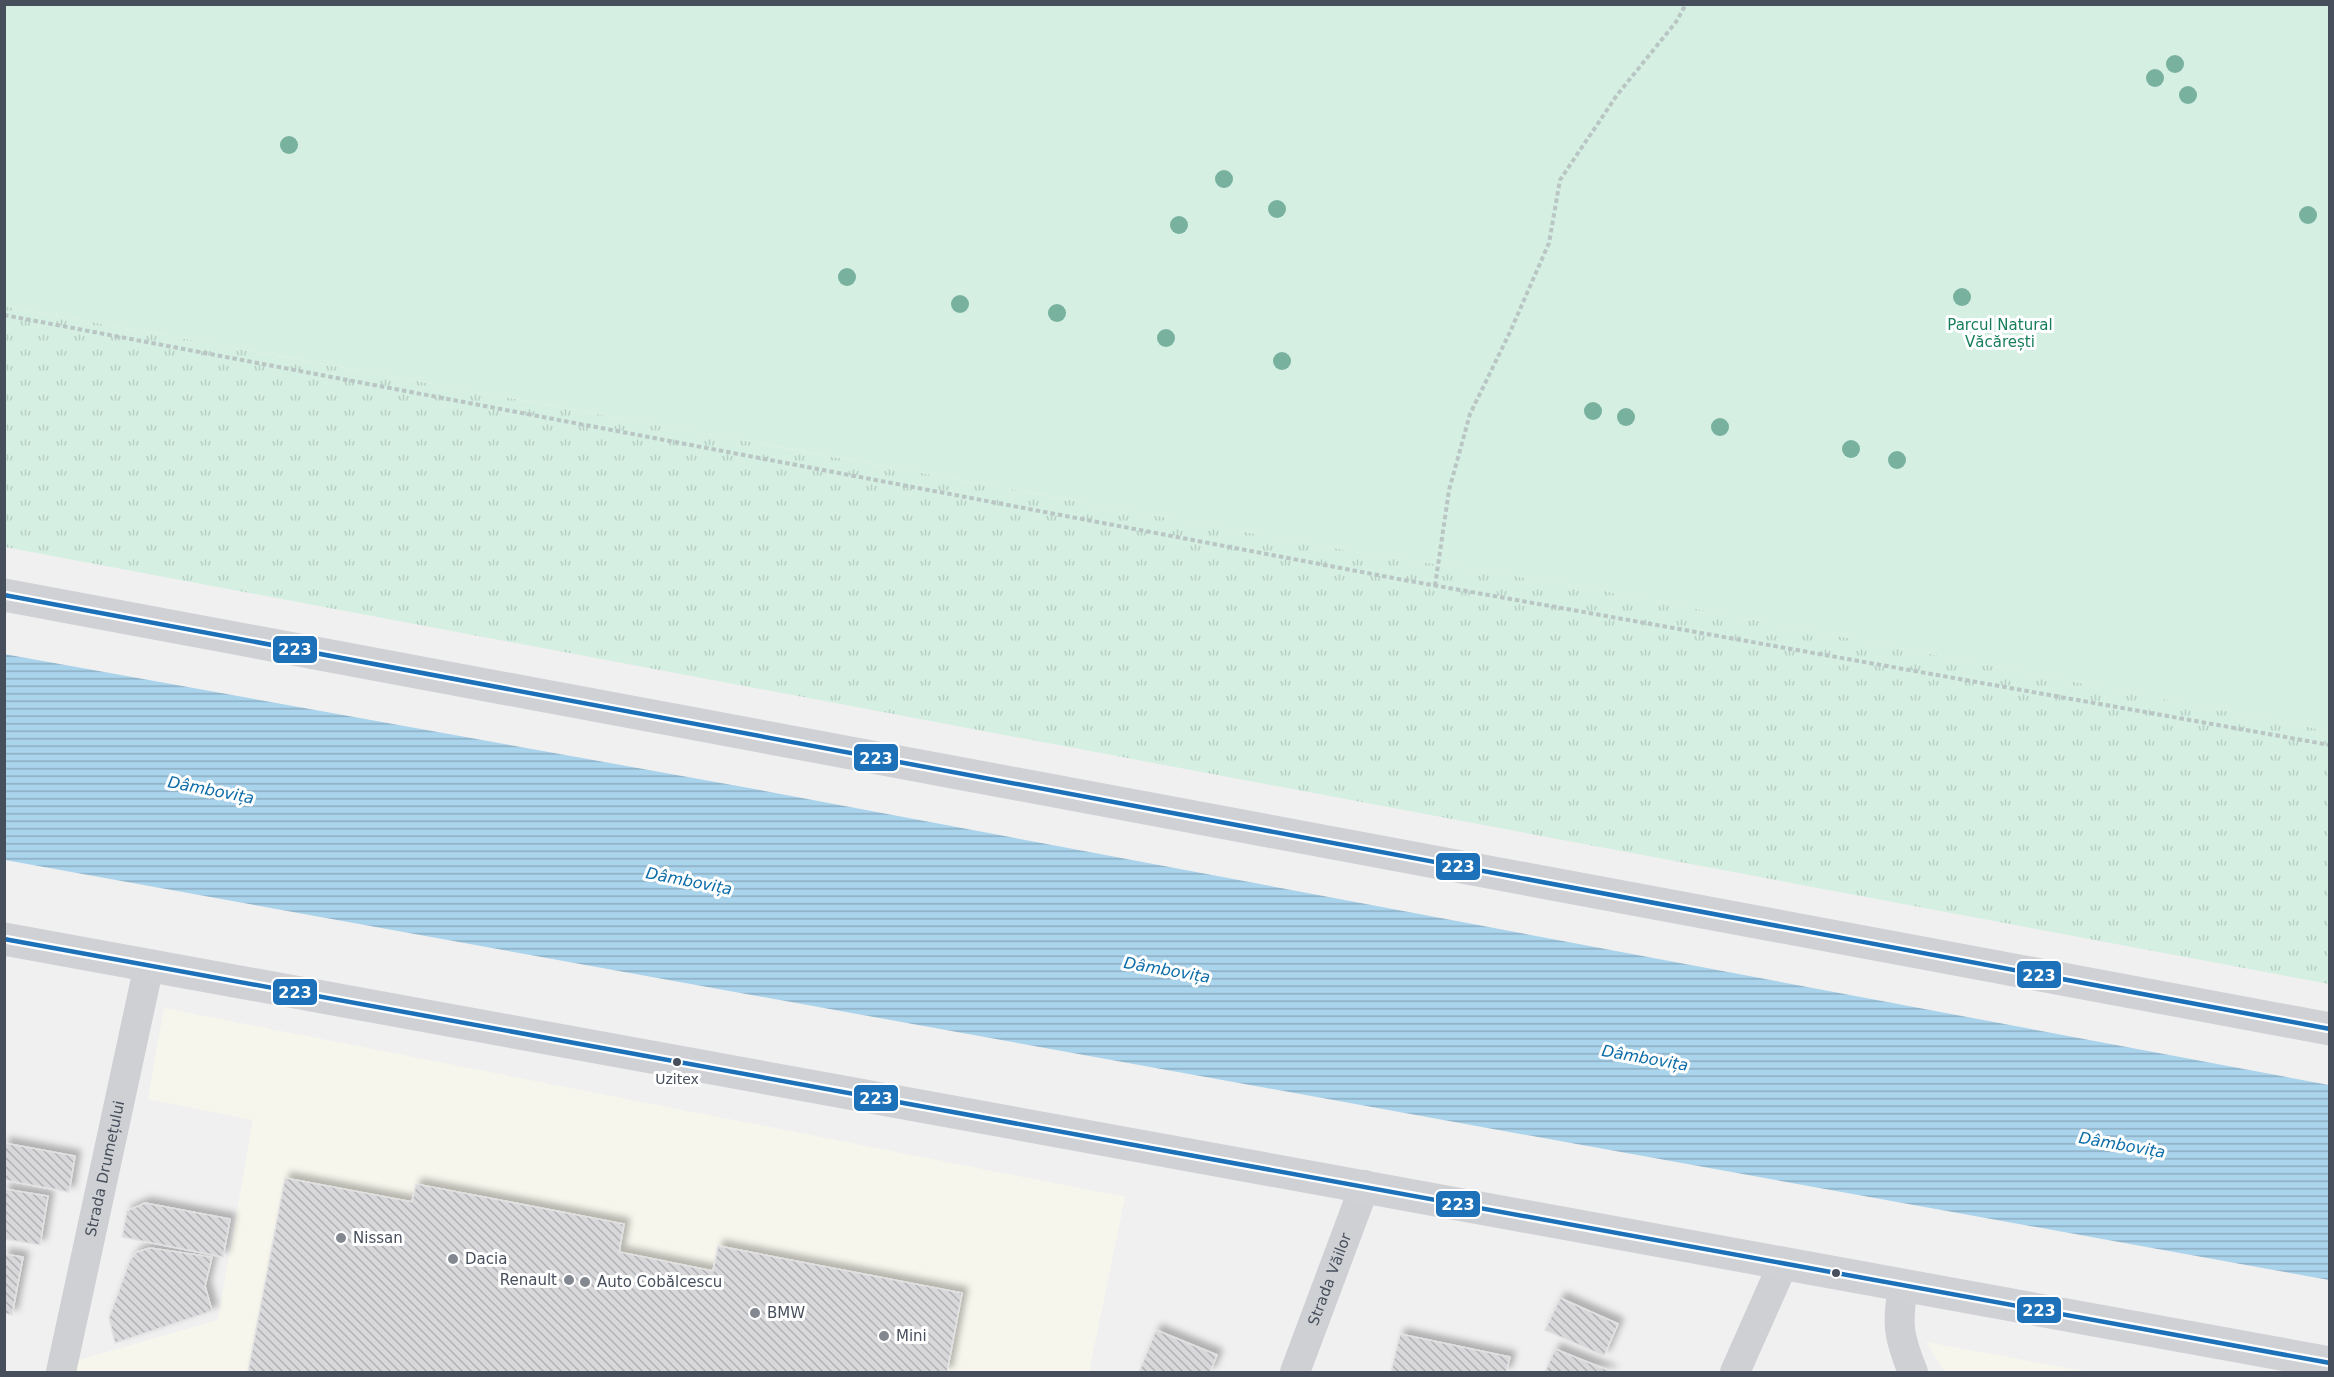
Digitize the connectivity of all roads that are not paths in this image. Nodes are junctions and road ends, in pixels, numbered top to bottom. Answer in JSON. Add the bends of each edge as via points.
{"nodes":[{"id":1,"x":4,"y":595,"type":"edge"},
{"id":2,"x":4,"y":939,"type":"edge"},
{"id":3,"x":149,"y":965,"type":"junction"},
{"id":4,"x":2330,"y":1029,"type":"edge"},
{"id":5,"x":1365,"y":1185,"type":"junction"},
{"id":6,"x":1784,"y":1264,"type":"junction"},
{"id":7,"x":1903,"y":1285,"type":"junction"},
{"id":8,"x":2330,"y":1363,"type":"edge"},
{"id":9,"x":61,"y":1372,"type":"edge"},
{"id":10,"x":1295,"y":1372,"type":"edge"},
{"id":11,"x":1735,"y":1372,"type":"edge"},
{"id":12,"x":1912,"y":1372,"type":"edge"}],
"edges":[{"from":1,"to":4,"type":"main road"},
{"from":2,"to":3,"type":"main road"},
{"from":3,"to":5,"type":"main road"},
{"from":3,"to":9,"type":"street","name":"Strada Drumețului"},
{"from":5,"to":6,"type":"main road"},
{"from":5,"to":10,"type":"street","name":"Strada Văilor"},
{"from":6,"to":7,"type":"main road"},
{"from":6,"to":11,"type":"street"},
{"from":7,"to":8,"type":"main road"},
{"from":7,"to":12,"type":"street","via":[[1899,1332]]}]}
